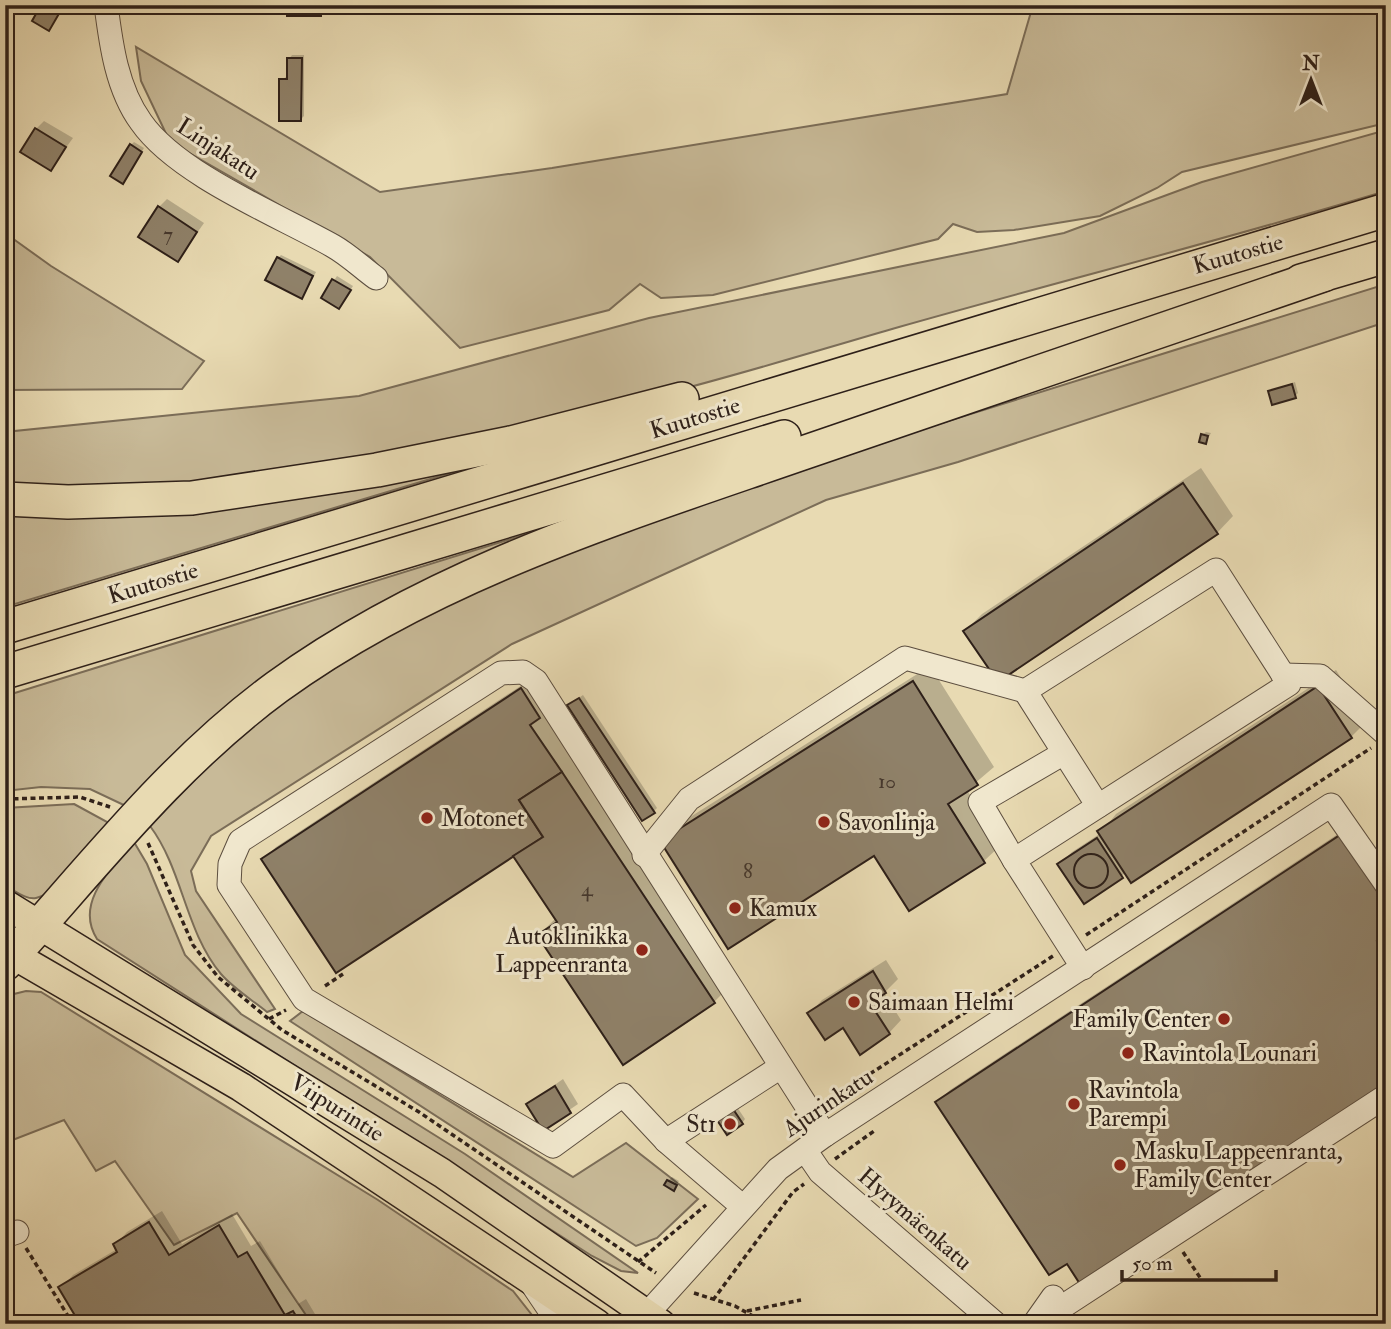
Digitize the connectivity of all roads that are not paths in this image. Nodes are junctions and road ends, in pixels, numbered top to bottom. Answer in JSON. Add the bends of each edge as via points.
{"nodes":[{"id":1,"x":106,"y":5,"type":"edge"},
{"id":2,"x":1386,"y":210,"type":"edge"},
{"id":3,"x":1386,"y":256,"type":"edge"},
{"id":4,"x":1323,"y":275,"type":"junction"},
{"id":5,"x":376,"y":278,"type":"dead end"},
{"id":6,"x":1148,"y":279,"type":"junction"},
{"id":7,"x":5,"y":499,"type":"edge"},
{"id":8,"x":5,"y":627,"type":"edge"},
{"id":9,"x":5,"y":672,"type":"edge"},
{"id":10,"x":1283,"y":676,"type":"junction"},
{"id":11,"x":1025,"y":691,"type":"junction"},
{"id":12,"x":1386,"y":734,"type":"edge"},
{"id":13,"x":1064,"y":752,"type":"junction"},
{"id":14,"x":1098,"y":806,"type":"junction"},
{"id":15,"x":644,"y":855,"type":"junction"},
{"id":16,"x":1014,"y":860,"type":"junction"},
{"id":17,"x":1386,"y":884,"type":"edge"},
{"id":18,"x":5,"y":904,"type":"edge"},
{"id":19,"x":40,"y":926,"type":"junction"},
{"id":20,"x":8,"y":956,"type":"edge"},
{"id":21,"x":1083,"y":968,"type":"junction"},
{"id":22,"x":779,"y":1068,"type":"junction"},
{"id":23,"x":1386,"y":1096,"type":"edge"},
{"id":24,"x":825,"y":1135,"type":"junction"},
{"id":25,"x":666,"y":1141,"type":"junction"},
{"id":26,"x":805,"y":1150,"type":"junction"},
{"id":27,"x":743,"y":1207,"type":"junction"},
{"id":28,"x":526,"y":1276,"type":"junction"},
{"id":29,"x":1062,"y":1310,"type":"edge"},
{"id":30,"x":649,"y":1320,"type":"edge"},
{"id":31,"x":559,"y":1324,"type":"edge"},
{"id":32,"x":597,"y":1324,"type":"edge"},
{"id":33,"x":996,"y":1324,"type":"edge"},
{"id":34,"x":1034,"y":1324,"type":"edge"}],
"edges":[{"from":1,"to":5,"type":"street","name":"Linjakatu","via":[[124,91],[161,146],[219,184],[337,248]]},
{"from":2,"to":6,"type":"highway","name":"Kuutostie"},
{"from":3,"to":4,"type":"highway","name":"Kuutostie"},
{"from":4,"to":9,"type":"highway","name":"Kuutostie"},
{"from":4,"to":19,"type":"highway","via":[[602,522],[461,580],[349,640],[276,688],[159,789]]},
{"from":6,"to":7,"type":"highway","via":[[511,443],[377,470],[192,498]]},
{"from":6,"to":8,"type":"highway","name":"Kuutostie"},
{"from":10,"to":11,"type":"street","via":[[1216,570]]},
{"from":10,"to":12,"type":"street","via":[[1320,676]]},
{"from":10,"to":14,"type":"street","via":[[1289,684]]},
{"from":11,"to":13,"type":"street"},
{"from":11,"to":15,"type":"street","via":[[905,658],[689,799]]},
{"from":13,"to":14,"type":"street"},
{"from":13,"to":16,"type":"street","via":[[980,802]]},
{"from":14,"to":16,"type":"street"},
{"from":15,"to":22,"type":"street"},
{"from":15,"to":25,"type":"street","via":[[536,681],[523,672],[501,673],[240,841],[230,864],[229,885],[304,999],[553,1146],[623,1095]]},
{"from":16,"to":21,"type":"street"},
{"from":17,"to":21,"type":"street","name":"Ajurinkatu","via":[[1331,805]]},
{"from":18,"to":19,"type":"main road","name":"Viipurintie"},
{"from":19,"to":20,"type":"highway"},
{"from":19,"to":30,"type":"main road","name":"Viipurintie","via":[[442,1173]]},
{"from":20,"to":28,"type":"main road","name":"Viipurintie","via":[[241,1087]]},
{"from":21,"to":24,"type":"street","name":"Ajurinkatu"},
{"from":22,"to":24,"type":"street"},
{"from":22,"to":25,"type":"street"},
{"from":23,"to":29,"type":"street"},
{"from":24,"to":26,"type":"street","name":"Ajurinkatu"},
{"from":25,"to":27,"type":"street"},
{"from":26,"to":27,"type":"street","name":"Ajurinkatu","via":[[778,1169]]},
{"from":26,"to":33,"type":"street","name":"Hyrymäenkatu","via":[[820,1172]]},
{"from":27,"to":30,"type":"street","name":"Ajurinkatu"},
{"from":28,"to":31,"type":"street"},
{"from":28,"to":32,"type":"main road","name":"Viipurintie"},
{"from":29,"to":34,"type":"street"}]}
